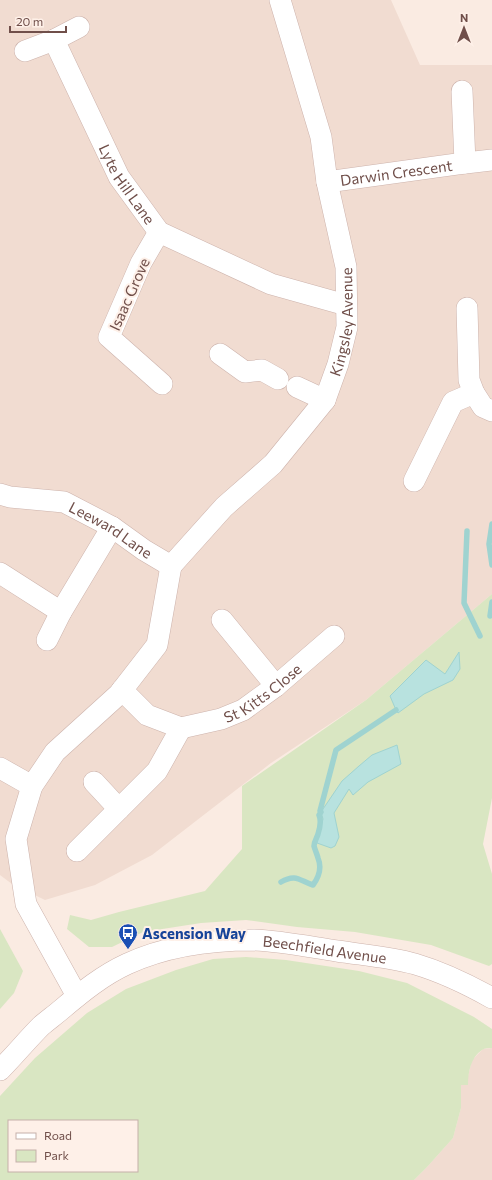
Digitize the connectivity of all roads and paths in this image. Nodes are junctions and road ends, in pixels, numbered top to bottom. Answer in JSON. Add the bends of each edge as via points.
{"nodes":[{"id":1,"x":280,"y":0,"type":"edge"},
{"id":2,"x":79,"y":28,"type":"dead end"},
{"id":3,"x":54,"y":40,"type":"junction"},
{"id":4,"x":25,"y":51,"type":"dead end"},
{"id":5,"x":462,"y":91,"type":"dead end"},
{"id":6,"x":492,"y":160,"type":"edge"},
{"id":7,"x":465,"y":163,"type":"junction"},
{"id":8,"x":327,"y":182,"type":"junction"},
{"id":9,"x":159,"y":232,"type":"junction"},
{"id":10,"x":346,"y":305,"type":"junction"},
{"id":11,"x":467,"y":308,"type":"dead end"},
{"id":12,"x":220,"y":354,"type":"dead end"},
{"id":13,"x":278,"y":379,"type":"dead end"},
{"id":14,"x":162,"y":384,"type":"dead end"},
{"id":15,"x":297,"y":387,"type":"dead end"},
{"id":16,"x":474,"y":394,"type":"junction"},
{"id":17,"x":325,"y":400,"type":"junction"},
{"id":18,"x":492,"y":411,"type":"edge"},
{"id":19,"x":414,"y":481,"type":"dead end"},
{"id":20,"x":0,"y":494,"type":"edge"},
{"id":21,"x":112,"y":527,"type":"junction"},
{"id":22,"x":171,"y":566,"type":"junction"},
{"id":23,"x":0,"y":573,"type":"edge"},
{"id":24,"x":61,"y":612,"type":"junction"},
{"id":25,"x":222,"y":620,"type":"dead end"},
{"id":26,"x":334,"y":636,"type":"dead end"},
{"id":27,"x":47,"y":640,"type":"dead end"},
{"id":28,"x":276,"y":686,"type":"junction"},
{"id":29,"x":122,"y":690,"type":"junction"},
{"id":30,"x":181,"y":728,"type":"junction"},
{"id":31,"x":0,"y":768,"type":"edge"},
{"id":32,"x":94,"y":782,"type":"dead end"},
{"id":33,"x":32,"y":786,"type":"junction"},
{"id":34,"x":119,"y":809,"type":"junction"},
{"id":35,"x":77,"y":851,"type":"dead end"},
{"id":36,"x":77,"y":996,"type":"junction"},
{"id":37,"x":492,"y":998,"type":"edge"},
{"id":38,"x":0,"y":1070,"type":"edge"}],
"edges":[{"from":1,"to":8,"type":"street","name":"Kingsley Avenue","via":[[321,137]]},
{"from":2,"to":3,"type":"street"},
{"from":3,"to":4,"type":"street"},
{"from":3,"to":9,"type":"street","name":"Lyte Hill Lane","via":[[119,177]]},
{"from":5,"to":7,"type":"street","name":"Darwin Crescent"},
{"from":6,"to":7,"type":"street","name":"Darwin Crescent"},
{"from":7,"to":8,"type":"street","name":"Darwin Crescent"},
{"from":8,"to":10,"type":"street","name":"Kingsley Avenue","via":[[346,267]]},
{"from":9,"to":10,"type":"street","name":"Lyte Hill Lane","via":[[271,284]]},
{"from":9,"to":14,"type":"street","name":"Isaac Grove","via":[[141,263],[109,337]]},
{"from":10,"to":17,"type":"street","name":"Kingsley Avenue","via":[[347,327],[338,364]]},
{"from":11,"to":16,"type":"street","via":[[469,380]]},
{"from":12,"to":13,"type":"street","via":[[245,372],[262,370]]},
{"from":15,"to":17,"type":"street"},
{"from":16,"to":18,"type":"street","via":[[483,407]]},
{"from":16,"to":19,"type":"street","via":[[453,402]]},
{"from":17,"to":22,"type":"street","name":"Kingsley Avenue","via":[[273,464],[224,507]]},
{"from":20,"to":21,"type":"street","name":"Leeward Lane","via":[[64,502]]},
{"from":21,"to":22,"type":"street","name":"Leeward Lane"},
{"from":21,"to":24,"type":"street"},
{"from":22,"to":29,"type":"street","via":[[157,645]]},
{"from":23,"to":24,"type":"street"},
{"from":24,"to":27,"type":"street"},
{"from":25,"to":28,"type":"street"},
{"from":26,"to":28,"type":"street","name":"St Kitts Close"},
{"from":28,"to":30,"type":"street","name":"St Kitts Close","via":[[243,710],[221,719]]},
{"from":29,"to":30,"type":"street","via":[[147,715]]},
{"from":29,"to":33,"type":"street","via":[[55,752]]},
{"from":30,"to":34,"type":"street","via":[[157,771]]},
{"from":31,"to":33,"type":"street"},
{"from":32,"to":34,"type":"street"},
{"from":33,"to":36,"type":"street","via":[[16,839],[26,904]]},
{"from":34,"to":35,"type":"street"},
{"from":36,"to":37,"type":"street","name":"Beechfield Avenue","via":[[126,965],[157,953],[188,945],[255,940],[413,964],[460,980]]},
{"from":36,"to":38,"type":"street","name":"Beechfield Avenue","via":[[42,1026]]}]}
